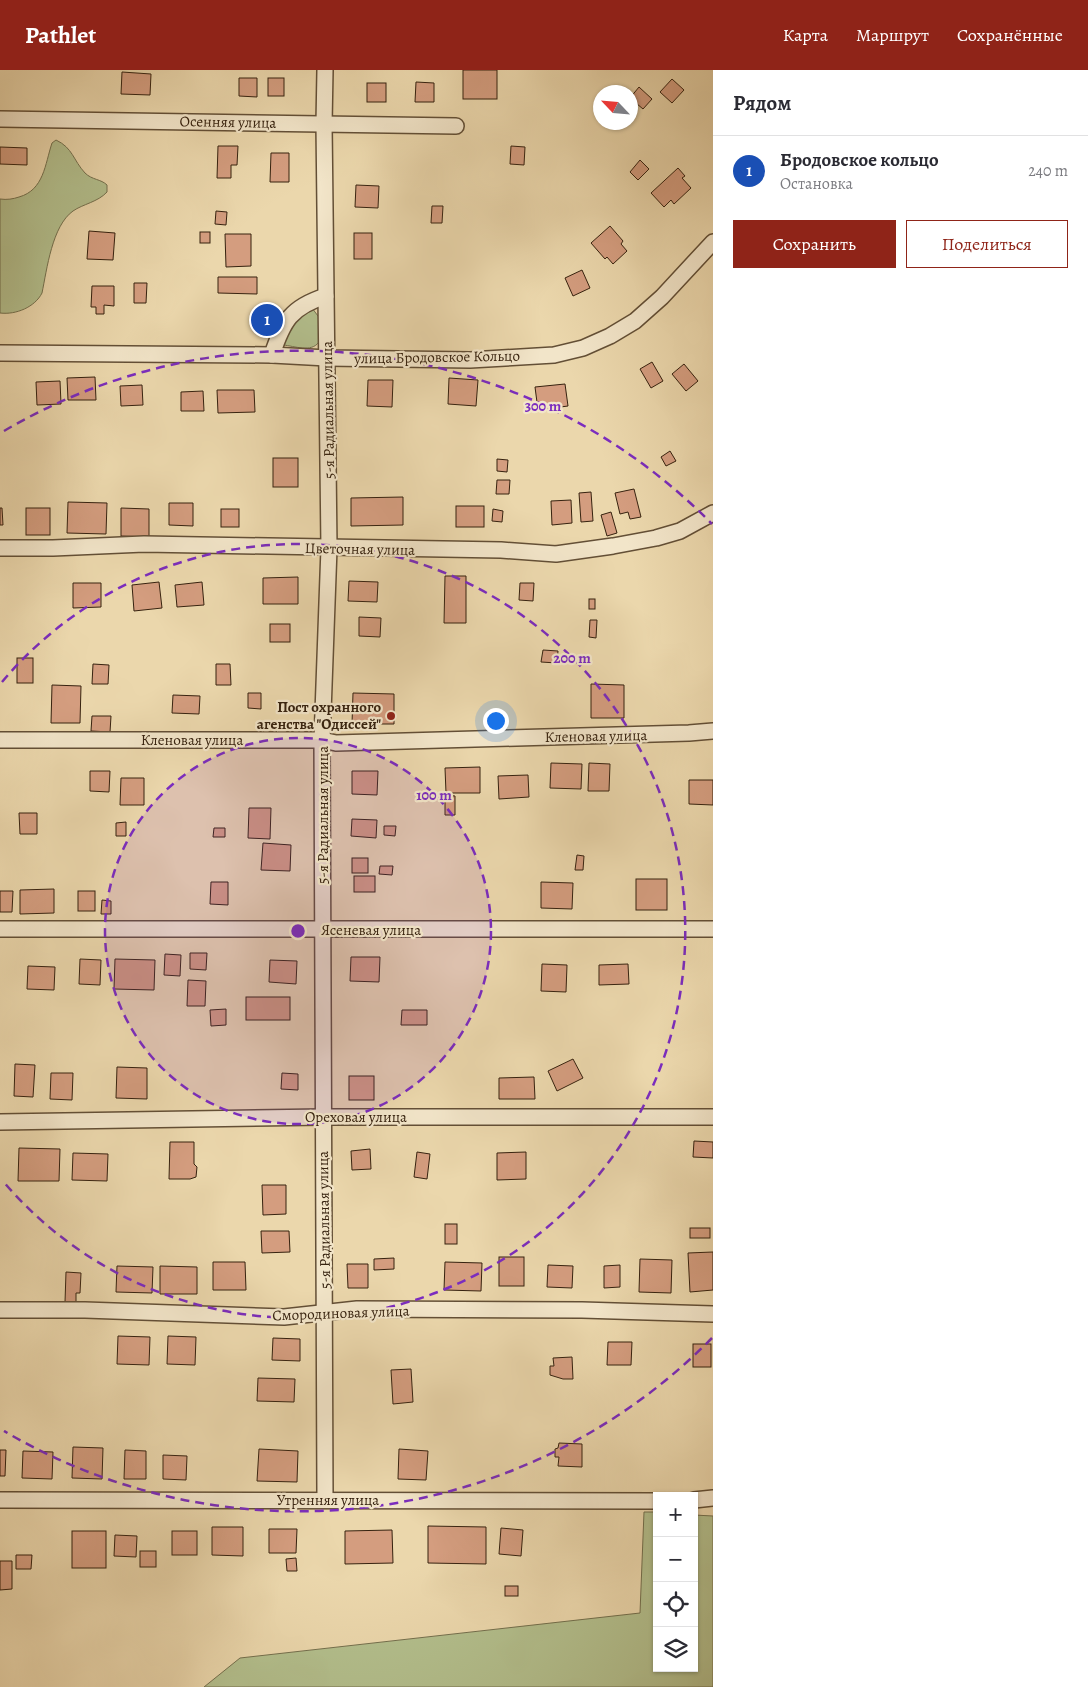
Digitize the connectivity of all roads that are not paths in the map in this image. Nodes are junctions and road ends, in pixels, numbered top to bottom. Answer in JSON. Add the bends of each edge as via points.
{"nodes":[{"id":1,"x":325,"y":70,"type":"edge"},
{"id":2,"x":0,"y":119,"type":"edge"},
{"id":3,"x":324,"y":124,"type":"junction"},
{"id":4,"x":456,"y":126,"type":"dead end"},
{"id":5,"x":713,"y":242,"type":"edge"},
{"id":6,"x":326,"y":296,"type":"junction"},
{"id":7,"x":0,"y":353,"type":"edge"},
{"id":8,"x":272,"y":355,"type":"junction"},
{"id":9,"x":327,"y":358,"type":"junction"},
{"id":10,"x":713,"y":513,"type":"edge"},
{"id":11,"x":0,"y":548,"type":"edge"},
{"id":12,"x":329,"y":548,"type":"junction"},
{"id":13,"x":713,"y":731,"type":"edge"},
{"id":14,"x":0,"y":740,"type":"edge"},
{"id":15,"x":322,"y":740,"type":"junction"},
{"id":16,"x":0,"y":929,"type":"edge"},
{"id":17,"x":713,"y":929,"type":"edge"},
{"id":18,"x":323,"y":930,"type":"junction"},
{"id":19,"x":323,"y":1117,"type":"junction"},
{"id":20,"x":713,"y":1117,"type":"edge"},
{"id":21,"x":0,"y":1122,"type":"edge"},
{"id":22,"x":0,"y":1310,"type":"edge"},
{"id":23,"x":325,"y":1314,"type":"junction"},
{"id":24,"x":713,"y":1314,"type":"edge"},
{"id":25,"x":713,"y":1498,"type":"edge"},
{"id":26,"x":0,"y":1500,"type":"edge"},
{"id":27,"x":325,"y":1500,"type":"junction"},
{"id":28,"x":698,"y":1500,"type":"edge"},
{"id":29,"x":653,"y":1501,"type":"edge"}],
"edges":[{"from":1,"to":3,"type":"street","name":"5-я Радиальная улица"},
{"from":2,"to":3,"type":"street","name":"Осенняя улица"},
{"from":3,"to":4,"type":"street","name":"Осенняя улица"},
{"from":3,"to":6,"type":"street","name":"5-я Радиальная улица"},
{"from":5,"to":9,"type":"street","name":"улица Бродовское Кольцо","via":[[635,321],[583,348],[554,355],[470,360]]},
{"from":6,"to":8,"type":"street","via":[[308,301],[291,314]]},
{"from":6,"to":9,"type":"street","name":"5-я Радиальная улица"},
{"from":7,"to":8,"type":"street","name":"улица Бродовское Кольцо"},
{"from":8,"to":9,"type":"street","name":"улица Бродовское Кольцо"},
{"from":9,"to":12,"type":"street","name":"5-я Радиальная улица"},
{"from":10,"to":12,"type":"street","name":"Цветочная улица","via":[[680,531],[656,538],[556,554],[501,550]]},
{"from":11,"to":12,"type":"street","name":"Цветочная улица","via":[[144,544]]},
{"from":12,"to":15,"type":"street","name":"5-я Радиальная улица"},
{"from":13,"to":15,"type":"street","name":"Кленовая улица","via":[[336,743]]},
{"from":14,"to":15,"type":"street","name":"Кленовая улица"},
{"from":15,"to":18,"type":"street","name":"5-я Радиальная улица"},
{"from":16,"to":18,"type":"street","name":"Ясеневая улица"},
{"from":17,"to":18,"type":"street","name":"Ясеневая улица"},
{"from":18,"to":19,"type":"street","name":"5-я Радиальная улица"},
{"from":19,"to":20,"type":"street","name":"Ореховая улица"},
{"from":19,"to":21,"type":"street","name":"Ореховая улица"},
{"from":19,"to":23,"type":"street","name":"5-я Радиальная улица"},
{"from":22,"to":23,"type":"street","name":"Смородиновая улица","via":[[284,1317]]},
{"from":23,"to":24,"type":"street","name":"Смородиновая улица","via":[[357,1309]]},
{"from":23,"to":27,"type":"street","name":"5-я Радиальная улица"},
{"from":25,"to":28,"type":"street"},
{"from":26,"to":27,"type":"street","name":"Утренняя улица"},
{"from":27,"to":29,"type":"street","name":"Утренняя улица"}]}
